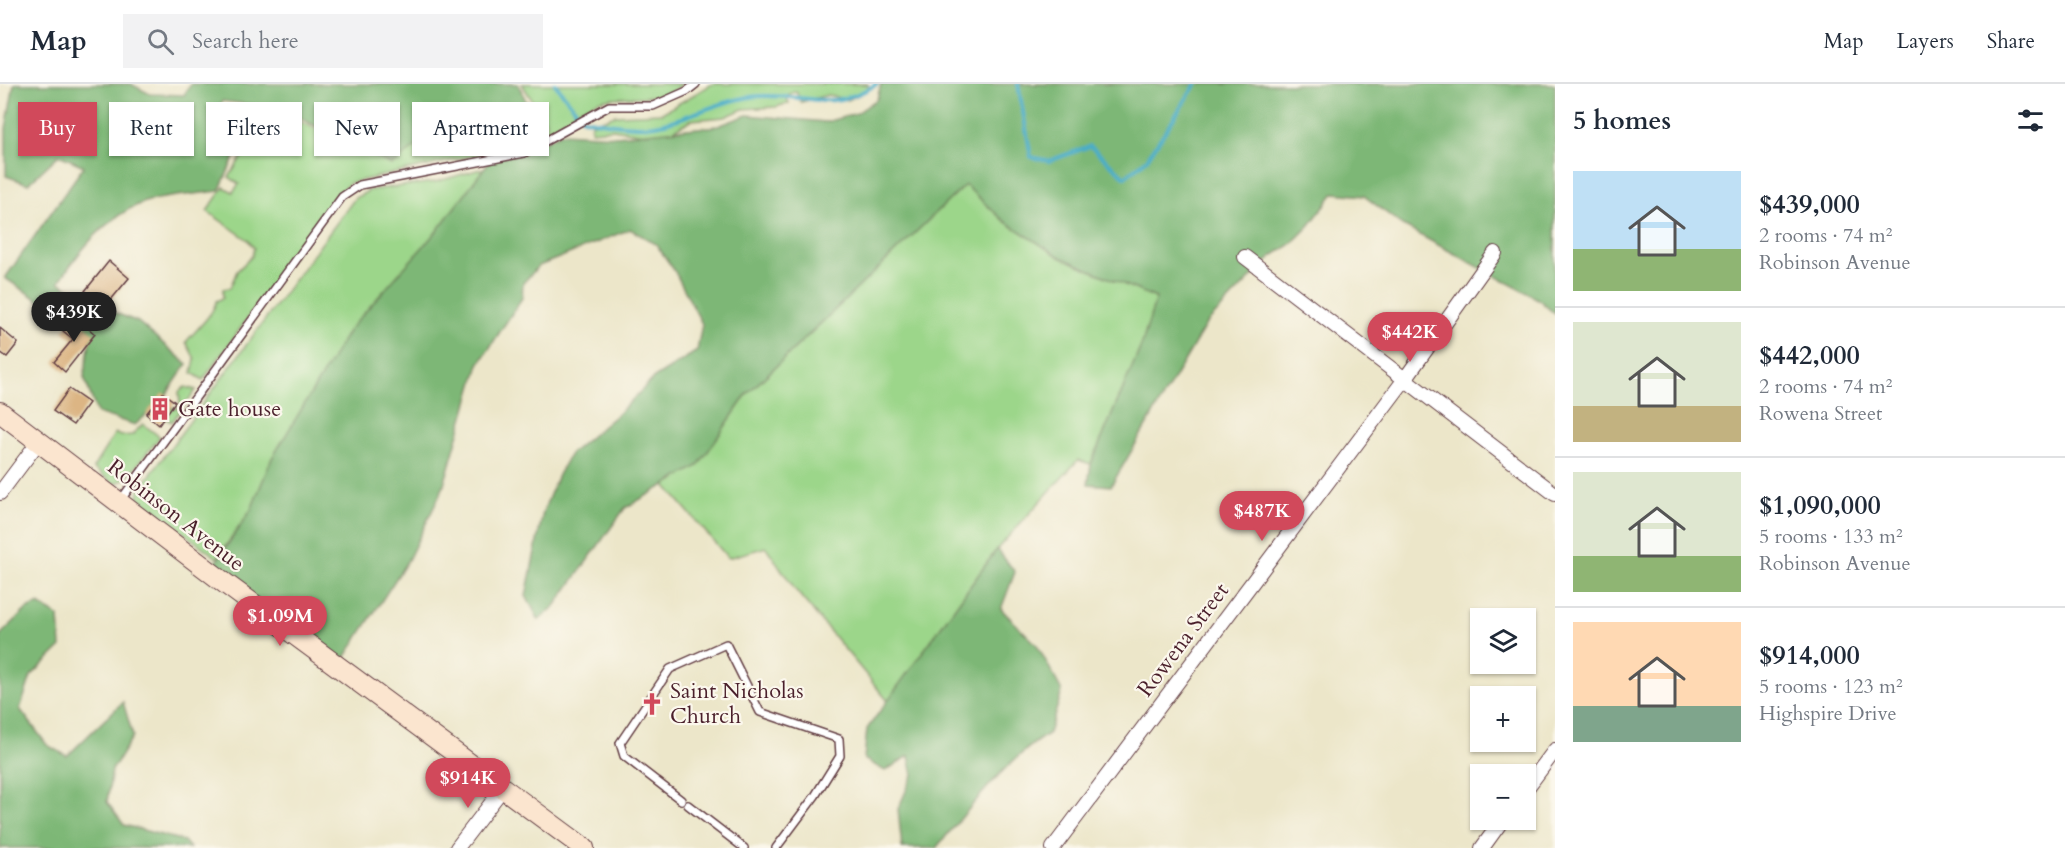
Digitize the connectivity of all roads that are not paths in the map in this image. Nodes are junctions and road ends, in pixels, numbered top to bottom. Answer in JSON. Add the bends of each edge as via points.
{"nodes":[{"id":1,"x":696,"y":84,"type":"edge"},
{"id":2,"x":1495,"y":253,"type":"dead end"},
{"id":3,"x":1245,"y":257,"type":"dead end"},
{"id":4,"x":1405,"y":379,"type":"junction"},
{"id":5,"x":0,"y":412,"type":"edge"},
{"id":6,"x":39,"y":441,"type":"junction"},
{"id":7,"x":0,"y":493,"type":"edge"},
{"id":8,"x":1555,"y":494,"type":"edge"},
{"id":9,"x":120,"y":501,"type":"junction"},
{"id":10,"x":1555,"y":750,"type":"edge"},
{"id":11,"x":1536,"y":776,"type":"edge"},
{"id":12,"x":503,"y":788,"type":"junction"},
{"id":13,"x":681,"y":800,"type":"dead end"},
{"id":14,"x":688,"y":805,"type":"dead end"},
{"id":15,"x":1495,"y":830,"type":"edge"},
{"id":16,"x":457,"y":848,"type":"edge"},
{"id":17,"x":584,"y":848,"type":"edge"},
{"id":18,"x":744,"y":848,"type":"edge"},
{"id":19,"x":776,"y":848,"type":"edge"},
{"id":20,"x":1053,"y":848,"type":"edge"},
{"id":21,"x":1482,"y":848,"type":"edge"}],
"edges":[{"from":1,"to":9,"type":"lane","via":[[687,92],[653,106],[609,106],[524,153],[360,185],[342,197]]},
{"from":2,"to":4,"type":"street","name":"Rowena Street"},
{"from":3,"to":4,"type":"street"},
{"from":4,"to":8,"type":"street"},
{"from":4,"to":20,"type":"street","name":"Rowena Street"},
{"from":5,"to":6,"type":"main road","name":"Robinson Avenue"},
{"from":6,"to":7,"type":"street"},
{"from":6,"to":9,"type":"main road","name":"Robinson Avenue"},
{"from":9,"to":12,"type":"main road","name":"Robinson Avenue"},
{"from":10,"to":11,"type":"street"},
{"from":12,"to":16,"type":"street"},
{"from":12,"to":17,"type":"main road","name":"Robinson Avenue"},
{"from":13,"to":19,"type":"lane","via":[[624,756],[620,743],[670,669],[726,644],[760,712],[839,739],[840,756]]},
{"from":14,"to":18,"type":"lane"},
{"from":15,"to":21,"type":"street"}]}
